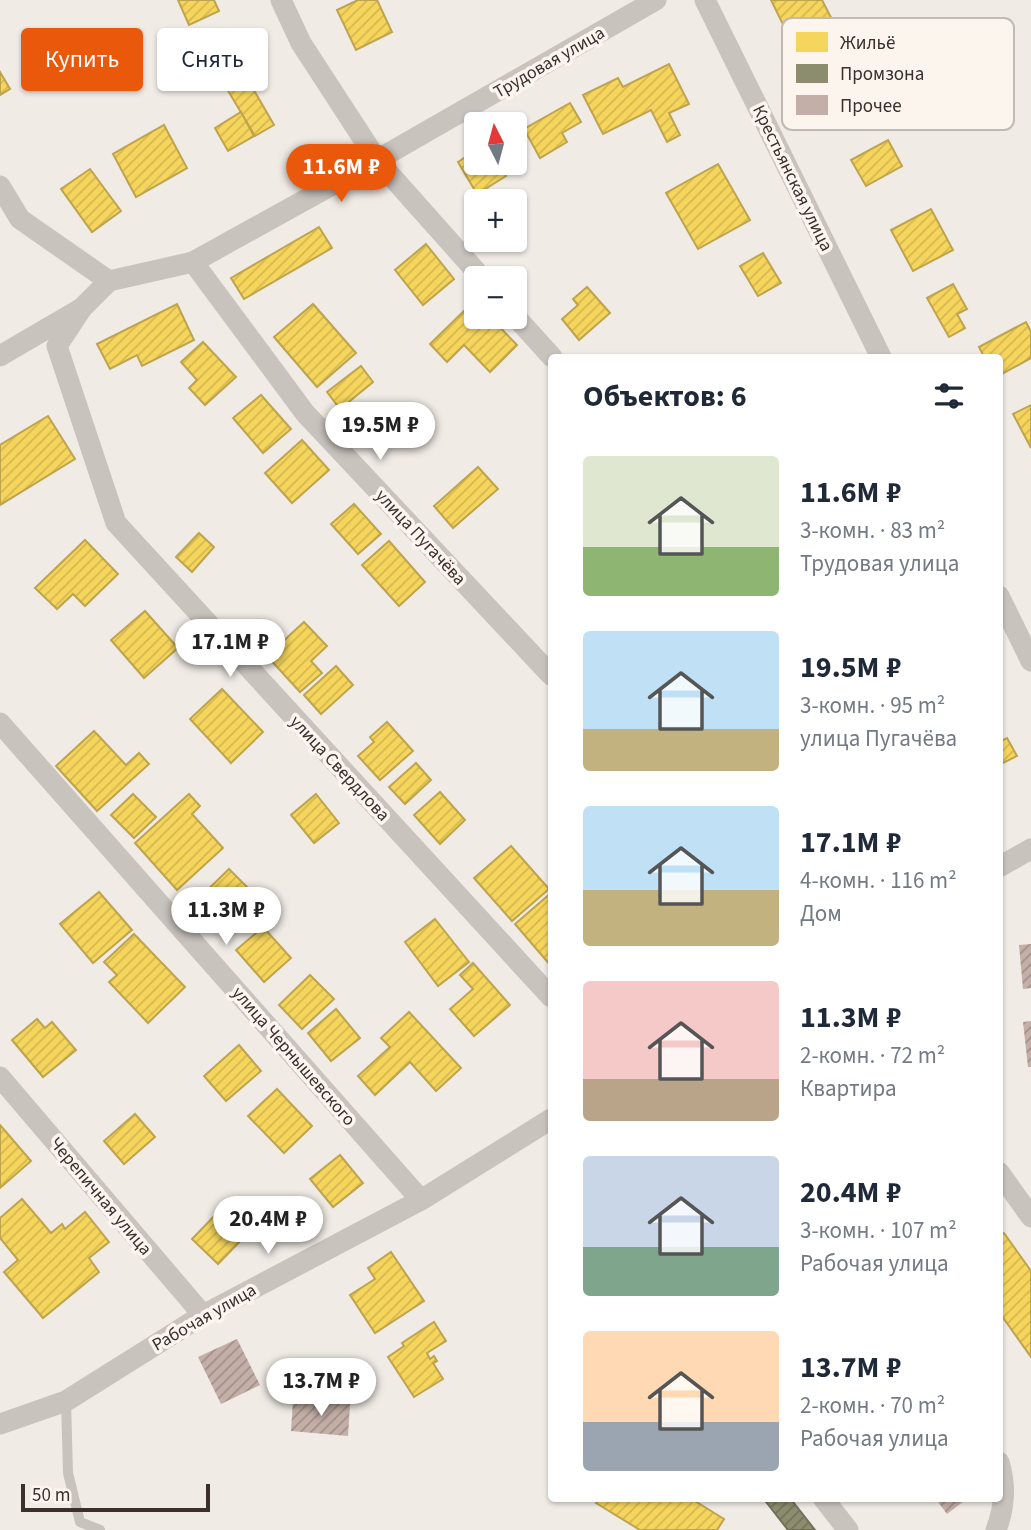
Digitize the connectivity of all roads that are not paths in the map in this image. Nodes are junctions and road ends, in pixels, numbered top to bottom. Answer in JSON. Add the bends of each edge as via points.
{"nodes":[{"id":1,"x":281,"y":0,"type":"edge"},
{"id":2,"x":656,"y":0,"type":"edge"},
{"id":3,"x":705,"y":0,"type":"edge"},
{"id":4,"x":377,"y":160,"type":"junction"},
{"id":5,"x":0,"y":186,"type":"edge"},
{"id":6,"x":193,"y":262,"type":"junction"},
{"id":7,"x":471,"y":266,"type":"edge"},
{"id":8,"x":109,"y":281,"type":"junction"},
{"id":9,"x":82,"y":309,"type":"junction"},
{"id":10,"x":527,"y":329,"type":"edge"},
{"id":11,"x":549,"y":354,"type":"edge"},
{"id":12,"x":880,"y":354,"type":"edge"},
{"id":13,"x":0,"y":356,"type":"edge"},
{"id":14,"x":1003,"y":604,"type":"edge"},
{"id":15,"x":1031,"y":661,"type":"edge"},
{"id":16,"x":548,"y":672,"type":"edge"},
{"id":17,"x":0,"y":723,"type":"edge"},
{"id":18,"x":1031,"y":849,"type":"edge"},
{"id":19,"x":1003,"y":865,"type":"edge"},
{"id":20,"x":548,"y":994,"type":"edge"},
{"id":21,"x":0,"y":1077,"type":"edge"},
{"id":22,"x":548,"y":1121,"type":"edge"},
{"id":23,"x":1003,"y":1178,"type":"edge"},
{"id":24,"x":421,"y":1199,"type":"junction"},
{"id":25,"x":1031,"y":1217,"type":"edge"},
{"id":26,"x":203,"y":1315,"type":"junction"},
{"id":27,"x":66,"y":1401,"type":"junction"},
{"id":28,"x":0,"y":1424,"type":"edge"},
{"id":29,"x":1003,"y":1475,"type":"edge"},
{"id":30,"x":826,"y":1502,"type":"edge"},
{"id":31,"x":100,"y":1530,"type":"edge"},
{"id":32,"x":848,"y":1530,"type":"edge"},
{"id":33,"x":996,"y":1530,"type":"edge"}],
"edges":[{"from":1,"to":4,"type":"street","via":[[301,43]]},
{"from":2,"to":4,"type":"street","name":"Трудовая улица"},
{"from":3,"to":12,"type":"street","name":"Крестьянская улица"},
{"from":4,"to":6,"type":"street","name":"Трудовая улица"},
{"from":4,"to":7,"type":"street"},
{"from":5,"to":8,"type":"street","via":[[20,219]]},
{"from":6,"to":8,"type":"street","name":"Трудовая улица"},
{"from":6,"to":16,"type":"street","name":"улица Пугачёва","via":[[305,413]]},
{"from":8,"to":9,"type":"street"},
{"from":9,"to":13,"type":"street"},
{"from":9,"to":20,"type":"street","name":"улица Свердлова","via":[[57,346],[116,523]]},
{"from":10,"to":11,"type":"street"},
{"from":14,"to":15,"type":"street"},
{"from":17,"to":24,"type":"street","name":"улица Чернышевского"},
{"from":18,"to":19,"type":"street"},
{"from":21,"to":26,"type":"street","name":"Черепичная улица"},
{"from":22,"to":24,"type":"street","name":"Рабочая улица"},
{"from":23,"to":25,"type":"street"},
{"from":24,"to":26,"type":"street","name":"Рабочая улица"},
{"from":26,"to":27,"type":"street","name":"Рабочая улица"},
{"from":27,"to":28,"type":"street","name":"Рабочая улица"},
{"from":27,"to":31,"type":"lane","via":[[68,1474],[80,1522]]},
{"from":29,"to":33,"type":"street","via":[[1004,1510]]},
{"from":30,"to":32,"type":"street"}]}
